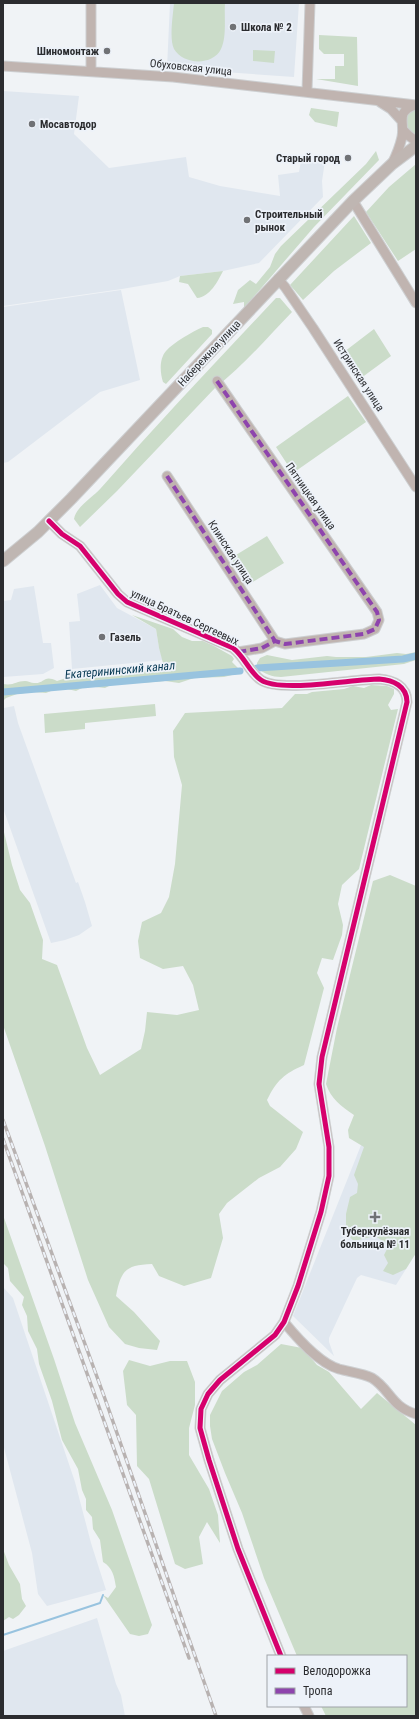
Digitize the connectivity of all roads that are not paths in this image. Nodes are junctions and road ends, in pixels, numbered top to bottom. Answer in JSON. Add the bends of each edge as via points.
{"nodes":[{"id":1,"x":92,"y":3,"type":"edge"},
{"id":2,"x":310,"y":3,"type":"edge"},
{"id":3,"x":3,"y":66,"type":"edge"},
{"id":4,"x":91,"y":71,"type":"junction"},
{"id":5,"x":307,"y":91,"type":"junction"},
{"id":6,"x":375,"y":100,"type":"junction"},
{"id":7,"x":416,"y":105,"type":"edge"},
{"id":8,"x":402,"y":125,"type":"junction"},
{"id":9,"x":416,"y":141,"type":"edge"},
{"id":10,"x":416,"y":146,"type":"edge"},
{"id":11,"x":392,"y":164,"type":"junction"},
{"id":12,"x":353,"y":201,"type":"junction"},
{"id":13,"x":278,"y":280,"type":"junction"},
{"id":14,"x":416,"y":302,"type":"edge"},
{"id":15,"x":217,"y":382,"type":"dead end"},
{"id":16,"x":167,"y":476,"type":"dead end"},
{"id":17,"x":416,"y":487,"type":"edge"},
{"id":18,"x":49,"y":521,"type":"junction"},
{"id":19,"x":3,"y":561,"type":"edge"},
{"id":20,"x":275,"y":641,"type":"junction"},
{"id":21,"x":238,"y":652,"type":"junction"},
{"id":22,"x":284,"y":1322,"type":"junction"},
{"id":23,"x":416,"y":1414,"type":"edge"},
{"id":24,"x":281,"y":1655,"type":"edge"},
{"id":25,"x":304,"y":1707,"type":"edge"},
{"id":26,"x":309,"y":1716,"type":"edge"}],
"edges":[{"from":1,"to":4,"type":"street"},
{"from":2,"to":5,"type":"street"},
{"from":3,"to":4,"type":"street","name":"Обуховская улица"},
{"from":4,"to":5,"type":"street","name":"Обуховская улица","via":[[174,77],[290,92]]},
{"from":5,"to":6,"type":"street","name":"Обуховская улица"},
{"from":6,"to":7,"type":"street","name":"Обуховская улица"},
{"from":6,"to":8,"type":"street","via":[[391,109]]},
{"from":7,"to":8,"type":"street","via":[[406,110]]},
{"from":8,"to":9,"type":"street"},
{"from":8,"to":11,"type":"street","via":[[401,142]]},
{"from":10,"to":11,"type":"main road","name":"Набережная улица"},
{"from":11,"to":12,"type":"main road","name":"Набережная улица"},
{"from":12,"to":13,"type":"main road","name":"Набережная улица"},
{"from":12,"to":14,"type":"street"},
{"from":13,"to":17,"type":"street","name":"Истринская улица","via":[[313,328]]},
{"from":13,"to":18,"type":"main road","name":"Набережная улица"},
{"from":15,"to":20,"type":"street","name":"Пятницкая улица","via":[[379,618],[377,626],[364,634],[285,644]]},
{"from":16,"to":20,"type":"street","name":"Клинская улица"},
{"from":18,"to":19,"type":"main road","name":"Набережная улица"},
{"from":18,"to":21,"type":"street","name":"улица Братьев Сергеевых","via":[[80,546],[127,602]]},
{"from":20,"to":21,"type":"street","via":[[262,648]]},
{"from":21,"to":22,"type":"street","name":"улица Братьев Сергеевых","via":[[254,674],[269,684],[288,686],[379,679],[397,683],[407,695],[322,1057],[319,1084],[329,1147],[328,1185],[300,1279]]},
{"from":22,"to":23,"type":"street","via":[[321,1360],[372,1379],[400,1408]]},
{"from":22,"to":24,"type":"street","via":[[275,1336],[220,1380],[208,1394],[201,1409],[200,1428],[238,1549]]},
{"from":25,"to":26,"type":"street"}]}
